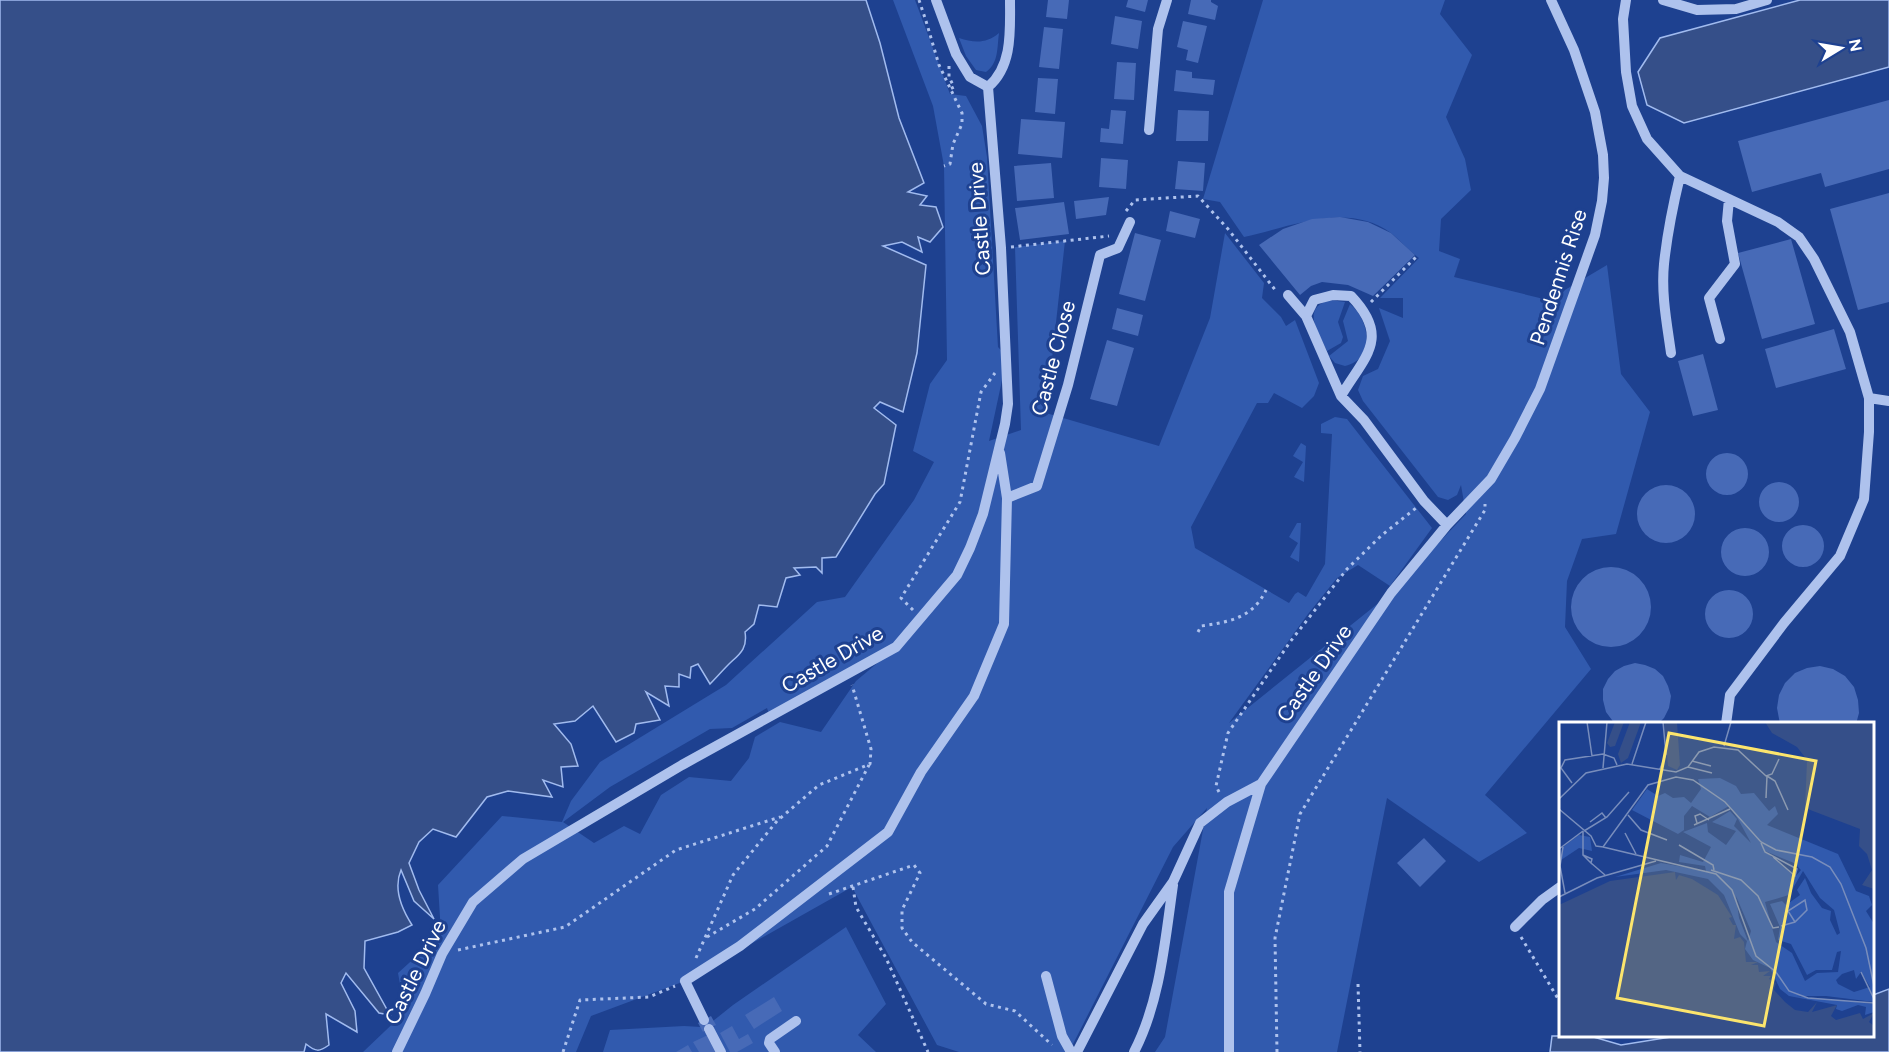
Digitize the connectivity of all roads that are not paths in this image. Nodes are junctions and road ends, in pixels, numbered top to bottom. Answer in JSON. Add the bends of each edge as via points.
{"nodes":[{"id":1,"x":936,"y":0,"type":"edge"},
{"id":2,"x":1010,"y":0,"type":"edge"},
{"id":3,"x":1167,"y":0,"type":"edge"},
{"id":4,"x":1551,"y":0,"type":"edge"},
{"id":5,"x":1626,"y":0,"type":"edge"},
{"id":6,"x":1663,"y":0,"type":"edge"},
{"id":7,"x":1767,"y":0,"type":"edge"},
{"id":8,"x":988,"y":87,"type":"junction"},
{"id":9,"x":1149,"y":130,"type":"dead end"},
{"id":10,"x":1680,"y":176,"type":"junction"},
{"id":11,"x":1729,"y":198,"type":"junction"},
{"id":12,"x":1126,"y":219,"type":"road end"},
{"id":13,"x":1288,"y":295,"type":"road end"},
{"id":14,"x":1306,"y":316,"type":"junction"},
{"id":15,"x":1720,"y":339,"type":"dead end"},
{"id":16,"x":1671,"y":353,"type":"dead end"},
{"id":17,"x":1341,"y":396,"type":"junction"},
{"id":18,"x":1869,"y":398,"type":"junction"},
{"id":19,"x":1889,"y":401,"type":"edge"},
{"id":20,"x":999,"y":447,"type":"junction"},
{"id":21,"x":1484,"y":487,"type":"joint"},
{"id":22,"x":1007,"y":498,"type":"junction"},
{"id":23,"x":1447,"y":525,"type":"junction"},
{"id":24,"x":1726,"y":722,"type":"edge"},
{"id":25,"x":1261,"y":784,"type":"junction"},
{"id":26,"x":1173,"y":882,"type":"junction"},
{"id":27,"x":1559,"y":888,"type":"edge"},
{"id":28,"x":1515,"y":927,"type":"road end"},
{"id":29,"x":1046,"y":976,"type":"dead end"},
{"id":30,"x":796,"y":1021,"type":"dead end"},
{"id":31,"x":397,"y":1052,"type":"edge"},
{"id":32,"x":722,"y":1052,"type":"edge"},
{"id":33,"x":775,"y":1052,"type":"edge"},
{"id":34,"x":1071,"y":1052,"type":"edge"},
{"id":35,"x":1077,"y":1052,"type":"edge"},
{"id":36,"x":1134,"y":1052,"type":"edge"},
{"id":37,"x":1229,"y":1052,"type":"edge"}],
"edges":[{"from":1,"to":8,"type":"street","via":[[956,54],[970,77]]},
{"from":2,"to":8,"type":"street","via":[[1006,61]]},
{"from":3,"to":9,"type":"street","via":[[1158,30]]},
{"from":4,"to":21,"type":"street","name":"Pendennis Rise","via":[[1574,50],[1595,112],[1603,155],[1602,201],[1595,235],[1540,389]]},
{"from":5,"to":10,"type":"street","via":[[1626,72],[1632,106],[1647,140]]},
{"from":6,"to":7,"type":"street","via":[[1697,10],[1736,9]]},
{"from":8,"to":20,"type":"street","name":"Castle Drive","via":[[1008,404]]},
{"from":10,"to":11,"type":"street"},
{"from":10,"to":16,"type":"street","via":[[1664,265]]},
{"from":11,"to":15,"type":"street","via":[[1727,221],[1735,264],[1709,298]]},
{"from":11,"to":18,"type":"street","via":[[1778,222],[1798,237],[1809,252],[1850,332]]},
{"from":12,"to":22,"type":"street","name":"Castle Close","via":[[1118,248],[1100,255],[1068,385],[1037,486]]},
{"from":13,"to":14,"type":"street"},
{"from":14,"to":17,"type":"street"},
{"from":14,"to":17,"type":"street","via":[[1314,300],[1351,296],[1371,324],[1371,350]]},
{"from":17,"to":23,"type":"street"},
{"from":18,"to":19,"type":"street"},
{"from":18,"to":24,"type":"street","via":[[1864,499],[1840,556],[1730,695]]},
{"from":20,"to":22,"type":"street"},
{"from":20,"to":31,"type":"street","name":"Castle Drive","via":[[982,514],[957,575],[896,647],[664,775],[523,859],[473,902],[442,954]]},
{"from":21,"to":23,"type":"street","name":"Castle Drive"},
{"from":22,"to":32,"type":"street","via":[[1004,624],[974,696],[921,772],[888,832],[740,946],[685,981]]},
{"from":23,"to":25,"type":"street","name":"Castle Drive","via":[[1391,593]]},
{"from":25,"to":26,"type":"street","via":[[1227,802],[1200,823]]},
{"from":25,"to":37,"type":"street","name":"Castle Drive","via":[[1229,892]]},
{"from":26,"to":35,"type":"street","via":[[1143,924]]},
{"from":26,"to":36,"type":"street","via":[[1146,1029]]},
{"from":27,"to":28,"type":"street"},
{"from":29,"to":34,"type":"street","via":[[1062,1036]]},
{"from":30,"to":33,"type":"street","via":[[770,1039]]}]}
